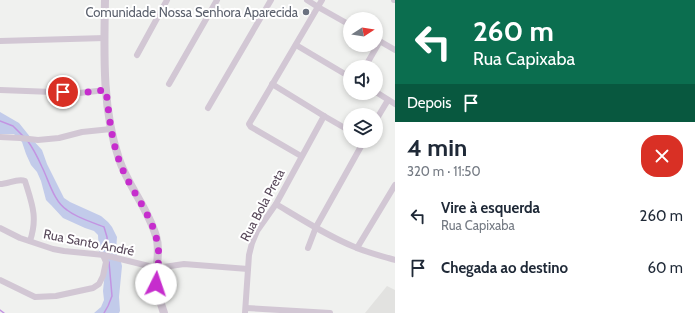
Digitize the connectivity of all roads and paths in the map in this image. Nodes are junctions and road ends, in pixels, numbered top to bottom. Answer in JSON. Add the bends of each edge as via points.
{"nodes":[{"id":1,"x":105,"y":0,"type":"edge"},
{"id":2,"x":167,"y":0,"type":"edge"},
{"id":3,"x":217,"y":0,"type":"edge"},
{"id":4,"x":271,"y":0,"type":"edge"},
{"id":5,"x":306,"y":0,"type":"edge"},
{"id":6,"x":322,"y":0,"type":"edge"},
{"id":7,"x":318,"y":7,"type":"junction"},
{"id":8,"x":343,"y":21,"type":"edge"},
{"id":9,"x":104,"y":38,"type":"junction"},
{"id":10,"x":0,"y":41,"type":"edge"},
{"id":11,"x":383,"y":43,"type":"edge"},
{"id":12,"x":296,"y":45,"type":"junction"},
{"id":13,"x":395,"y":50,"type":"edge"},
{"id":14,"x":137,"y":55,"type":"dead end"},
{"id":15,"x":343,"y":73,"type":"edge"},
{"id":16,"x":169,"y":84,"type":"dead end"},
{"id":17,"x":272,"y":84,"type":"junction"},
{"id":18,"x":0,"y":90,"type":"edge"},
{"id":19,"x":106,"y":90,"type":"junction"},
{"id":20,"x":383,"y":97,"type":"edge"},
{"id":21,"x":388,"y":100,"type":"junction"},
{"id":22,"x":395,"y":104,"type":"edge"},
{"id":23,"x":208,"y":108,"type":"dead end"},
{"id":24,"x":383,"y":108,"type":"edge"},
{"id":25,"x":324,"y":116,"type":"junction"},
{"id":26,"x":343,"y":127,"type":"edge"},
{"id":27,"x":111,"y":129,"type":"junction"},
{"id":28,"x":0,"y":138,"type":"edge"},
{"id":29,"x":360,"y":148,"type":"edge"},
{"id":30,"x":301,"y":156,"type":"junction"},
{"id":31,"x":0,"y":184,"type":"edge"},
{"id":32,"x":395,"y":185,"type":"edge"},
{"id":33,"x":276,"y":204,"type":"junction"},
{"id":34,"x":316,"y":227,"type":"junction"},
{"id":35,"x":0,"y":228,"type":"edge"},
{"id":36,"x":30,"y":241,"type":"junction"},
{"id":37,"x":308,"y":248,"type":"dead end"},
{"id":38,"x":357,"y":248,"type":"junction"},
{"id":39,"x":106,"y":256,"type":"junction"},
{"id":40,"x":395,"y":260,"type":"edge"},
{"id":41,"x":157,"y":268,"type":"junction"},
{"id":42,"x":248,"y":269,"type":"junction"},
{"id":43,"x":0,"y":280,"type":"edge"},
{"id":44,"x":246,"y":311,"type":"edge"},
{"id":45,"x":164,"y":313,"type":"edge"},
{"id":46,"x":330,"y":313,"type":"edge"}],
"edges":[{"from":1,"to":9,"type":"street"},
{"from":2,"to":14,"type":"street"},
{"from":3,"to":16,"type":"street"},
{"from":4,"to":23,"type":"street"},
{"from":5,"to":7,"type":"street"},
{"from":6,"to":7,"type":"street"},
{"from":7,"to":8,"type":"street"},
{"from":7,"to":12,"type":"street"},
{"from":9,"to":10,"type":"street"},
{"from":9,"to":19,"type":"street"},
{"from":11,"to":13,"type":"street"},
{"from":12,"to":15,"type":"street"},
{"from":12,"to":17,"type":"street"},
{"from":17,"to":25,"type":"street"},
{"from":17,"to":30,"type":"street","via":[[249,124]]},
{"from":18,"to":19,"type":"street","via":[[79,93]]},
{"from":19,"to":27,"type":"street"},
{"from":20,"to":21,"type":"street"},
{"from":21,"to":22,"type":"street"},
{"from":21,"to":24,"type":"street"},
{"from":25,"to":26,"type":"street"},
{"from":25,"to":30,"type":"street","name":"Rua Bola Preta"},
{"from":27,"to":28,"type":"street","via":[[59,138]]},
{"from":27,"to":41,"type":"street","via":[[126,177],[156,236]]},
{"from":29,"to":34,"type":"street"},
{"from":30,"to":33,"type":"street","name":"Rua Bola Preta"},
{"from":31,"to":36,"type":"street","via":[[25,181],[34,216]]},
{"from":32,"to":38,"type":"street"},
{"from":33,"to":34,"type":"street"},
{"from":33,"to":42,"type":"street","name":"Rua Bola Preta","via":[[257,231],[249,255]]},
{"from":34,"to":37,"type":"street"},
{"from":34,"to":38,"type":"street"},
{"from":35,"to":36,"type":"street","name":"Rua Santo André"},
{"from":36,"to":39,"type":"street","name":"Rua Santo André","via":[[53,249]]},
{"from":38,"to":40,"type":"street"},
{"from":39,"to":41,"type":"street","name":"Rua Santo André"},
{"from":39,"to":43,"type":"street","via":[[103,276],[99,284],[93,288],[56,296],[35,297]]},
{"from":41,"to":42,"type":"street","name":"Rua Santo André","via":[[184,264]]},
{"from":41,"to":45,"type":"street","via":[[156,284]]},
{"from":42,"to":44,"type":"street","name":"Rua Bola Preta"},
{"from":44,"to":46,"type":"street"}]}
